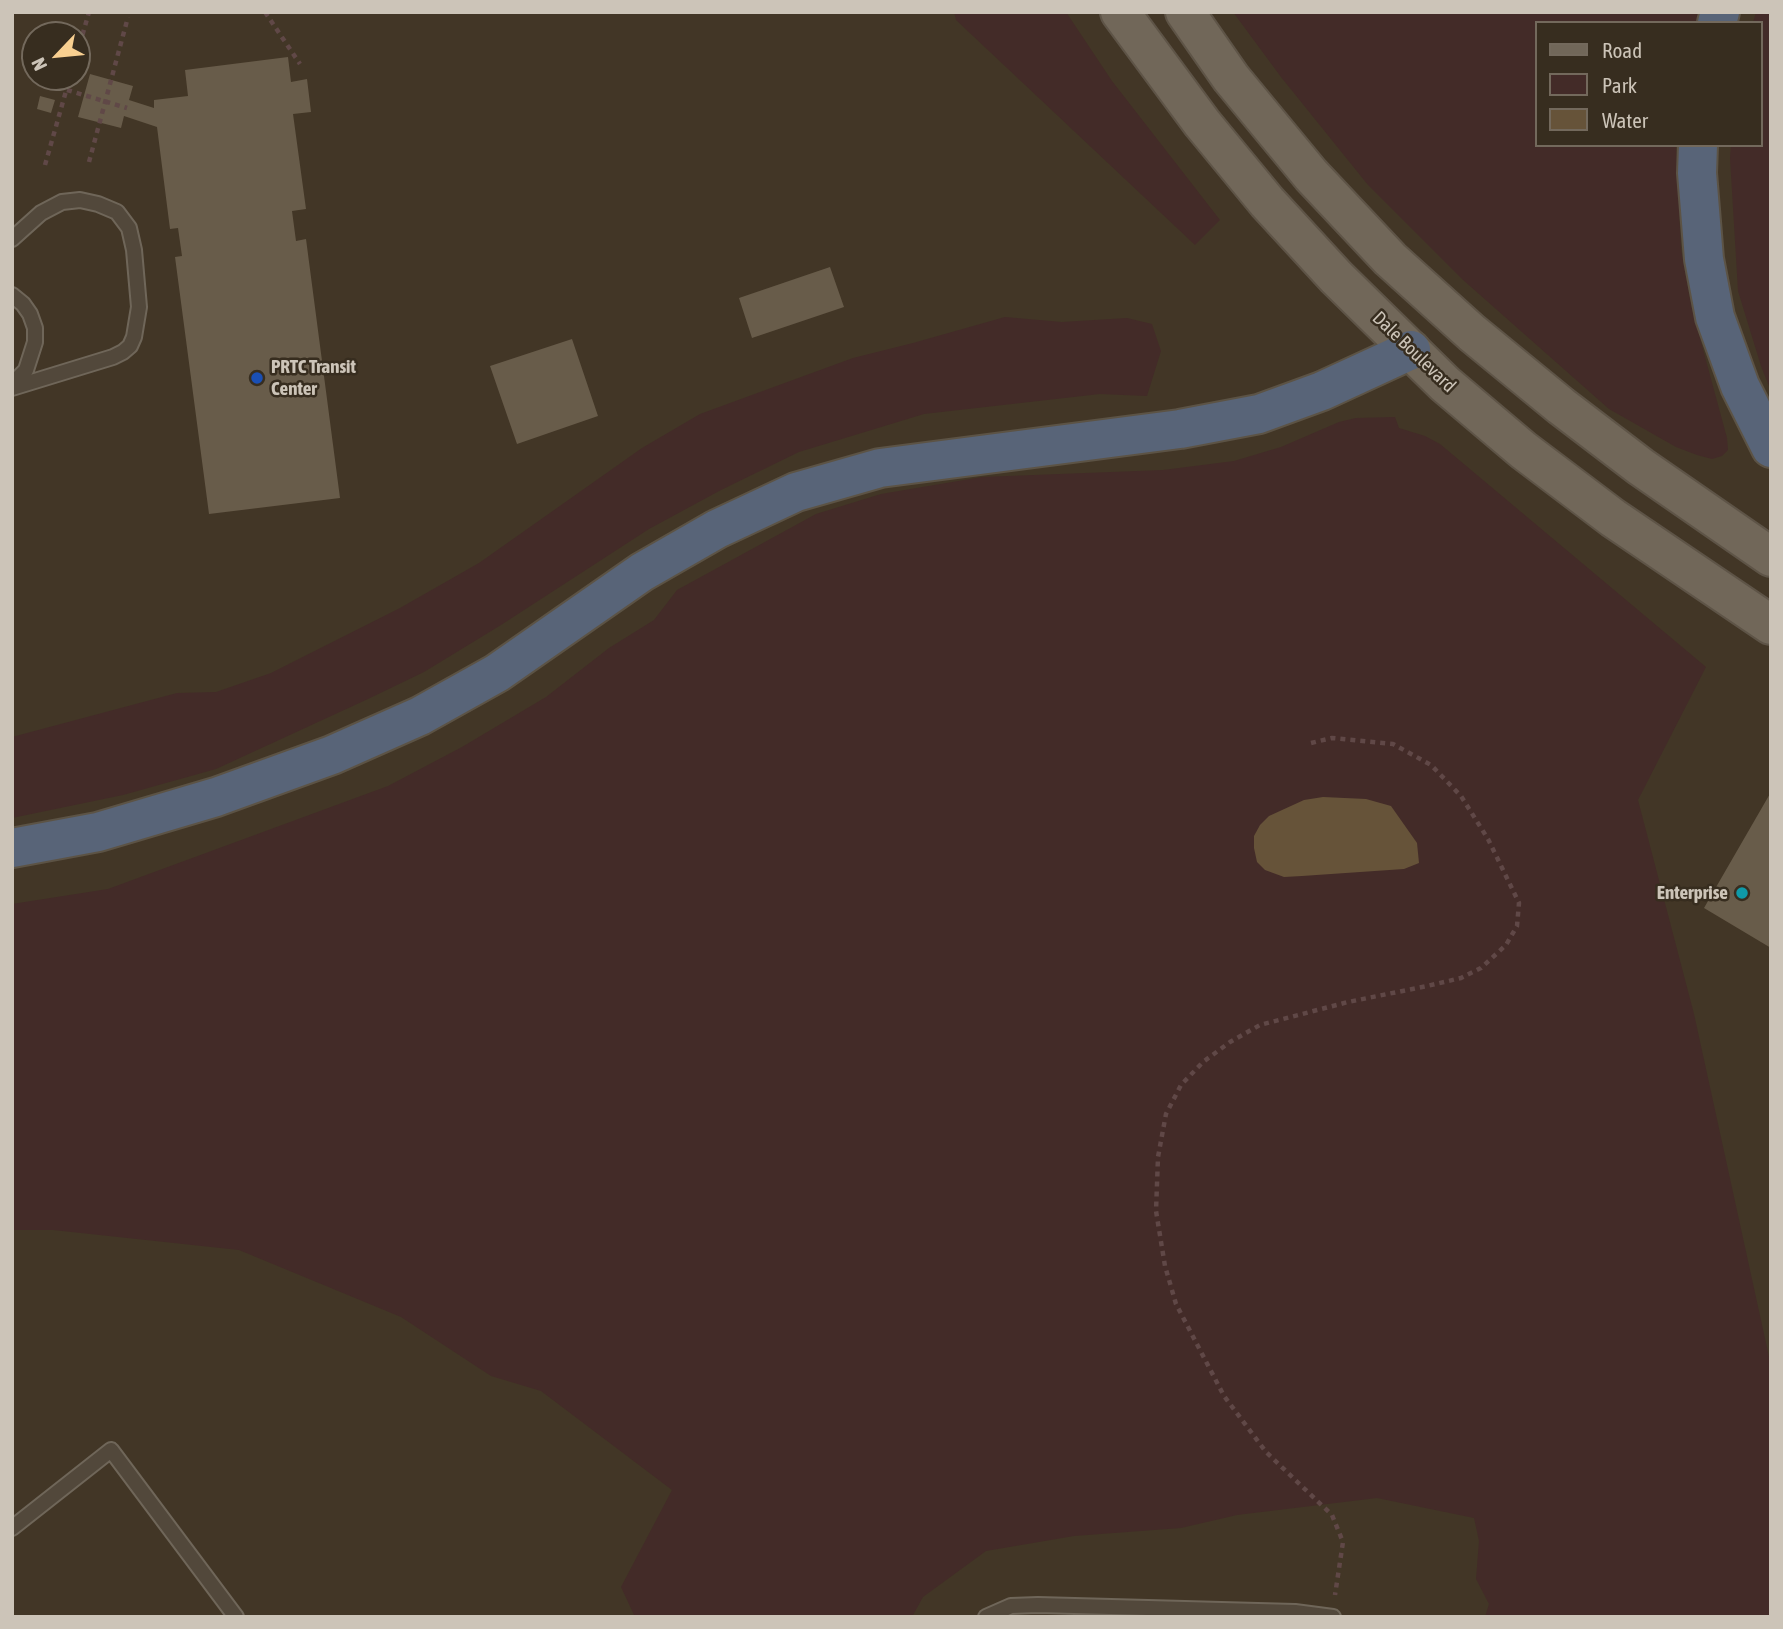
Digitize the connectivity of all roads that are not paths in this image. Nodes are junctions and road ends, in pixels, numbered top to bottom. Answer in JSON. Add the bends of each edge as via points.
{"nodes":[{"id":1,"x":1120,"y":12,"type":"edge"},
{"id":2,"x":1185,"y":12,"type":"edge"},
{"id":3,"x":1698,"y":147,"type":"edge"},
{"id":4,"x":12,"y":239,"type":"edge"},
{"id":5,"x":12,"y":295,"type":"edge"},
{"id":6,"x":1411,"y":350,"type":"junction"},
{"id":7,"x":12,"y":386,"type":"edge"},
{"id":8,"x":1771,"y":448,"type":"edge"},
{"id":9,"x":1771,"y":556,"type":"edge"},
{"id":10,"x":1771,"y":625,"type":"edge"},
{"id":11,"x":12,"y":848,"type":"edge"},
{"id":12,"x":12,"y":1528,"type":"edge"},
{"id":13,"x":1332,"y":1616,"type":"edge"},
{"id":14,"x":236,"y":1617,"type":"edge"},
{"id":15,"x":986,"y":1617,"type":"edge"}],
"edges":[{"from":1,"to":6,"type":"main road","name":"Dale Boulevard","via":[[1202,123],[1268,202]]},
{"from":2,"to":9,"type":"main road","via":[[1231,78],[1311,176],[1390,260],[1561,406]]},
{"from":3,"to":8,"type":"highway","via":[[1704,259],[1715,317],[1740,386]]},
{"from":4,"to":7,"type":"lane","via":[[41,213],[62,202],[80,200],[117,212],[129,228],[139,307],[134,337],[122,352]]},
{"from":5,"to":7,"type":"lane","via":[[30,314],[36,342],[26,370]]},
{"from":6,"to":10,"type":"main road","name":"Dale Boulevard","via":[[1523,450],[1613,518]]},
{"from":6,"to":11,"type":"highway","via":[[1259,414],[1180,429],[880,468],[796,492],[718,528],[642,572],[497,673],[419,716],[332,755],[216,797],[98,832]]},
{"from":12,"to":14,"type":"lane","via":[[111,1450]]},
{"from":13,"to":15,"type":"lane","via":[[1038,1605],[1011,1606]]}]}
